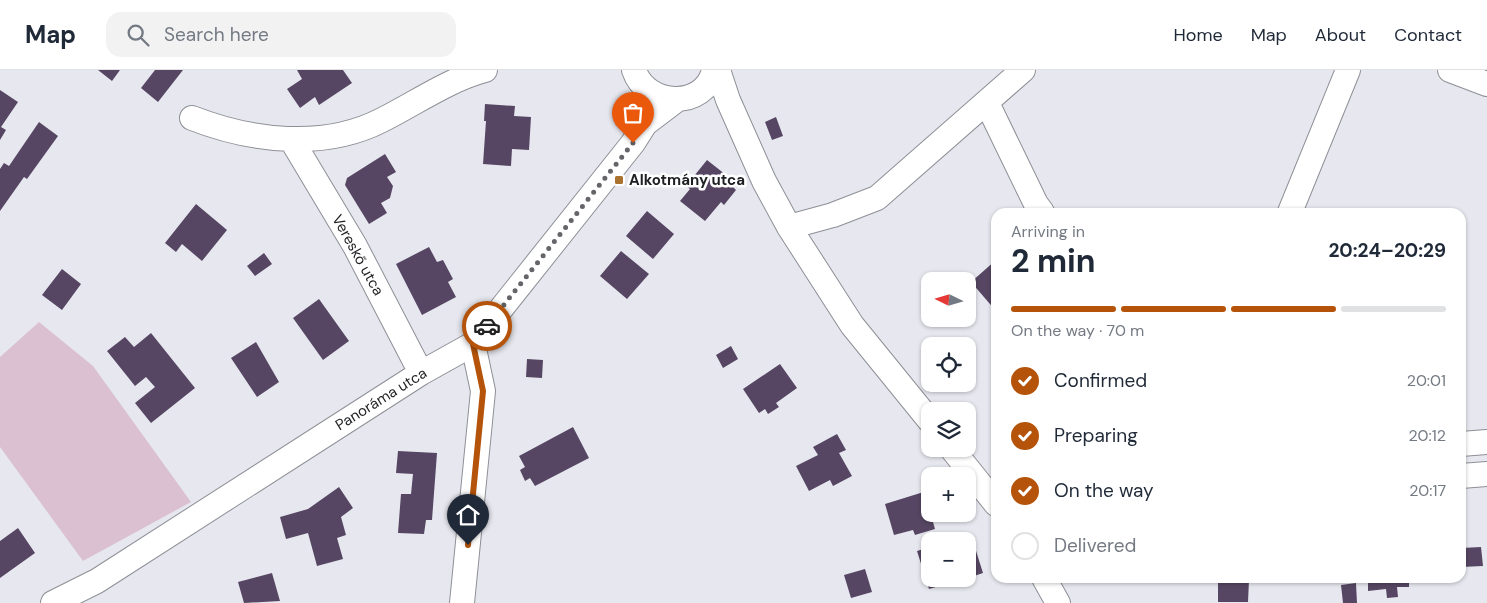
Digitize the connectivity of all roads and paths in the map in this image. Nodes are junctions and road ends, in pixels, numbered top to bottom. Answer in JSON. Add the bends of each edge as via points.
{"nodes":[{"id":1,"x":485,"y":70,"type":"edge"},
{"id":2,"x":714,"y":70,"type":"edge"},
{"id":3,"x":718,"y":70,"type":"edge"},
{"id":4,"x":1023,"y":70,"type":"edge"},
{"id":5,"x":1348,"y":70,"type":"edge"},
{"id":6,"x":1450,"y":70,"type":"edge"},
{"id":7,"x":634,"y":77,"type":"edge"},
{"id":8,"x":1487,"y":84,"type":"edge"},
{"id":9,"x":686,"y":97,"type":"junction"},
{"id":10,"x":728,"y":100,"type":"junction"},
{"id":11,"x":987,"y":103,"type":"junction"},
{"id":12,"x":192,"y":118,"type":"dead end"},
{"id":13,"x":645,"y":124,"type":"junction"},
{"id":14,"x":291,"y":139,"type":"junction"},
{"id":15,"x":1039,"y":208,"type":"edge"},
{"id":16,"x":1292,"y":208,"type":"edge"},
{"id":17,"x":789,"y":227,"type":"junction"},
{"id":18,"x":473,"y":344,"type":"junction"},
{"id":19,"x":421,"y":373,"type":"junction"},
{"id":20,"x":921,"y":410,"type":"edge"},
{"id":21,"x":1487,"y":442,"type":"edge"},
{"id":22,"x":1466,"y":444,"type":"edge"},
{"id":23,"x":958,"y":457,"type":"edge"},
{"id":24,"x":1487,"y":474,"type":"edge"},
{"id":25,"x":1466,"y":476,"type":"edge"},
{"id":26,"x":991,"y":498,"type":"edge"},
{"id":27,"x":1047,"y":583,"type":"edge"},
{"id":28,"x":53,"y":603,"type":"edge"},
{"id":29,"x":462,"y":603,"type":"edge"},
{"id":30,"x":1058,"y":603,"type":"edge"}],
"edges":[{"from":1,"to":14,"type":"street","via":[[432,92],[352,133]]},
{"from":2,"to":9,"type":"street","name":"Panoráma utca","via":[[705,86]]},
{"from":3,"to":10,"type":"street"},
{"from":4,"to":11,"type":"street"},
{"from":5,"to":16,"type":"street"},
{"from":6,"to":8,"type":"street"},
{"from":7,"to":9,"type":"street","via":[[661,98]]},
{"from":7,"to":13,"type":"street","name":"Panoráma utca","via":[[650,106]]},
{"from":9,"to":10,"type":"street","via":[[712,94]]},
{"from":9,"to":13,"type":"street","name":"Panoráma utca"},
{"from":10,"to":17,"type":"street","via":[[764,181]]},
{"from":11,"to":15,"type":"street"},
{"from":11,"to":17,"type":"street","via":[[877,198]]},
{"from":12,"to":14,"type":"street","via":[[222,130]]},
{"from":13,"to":18,"type":"street","name":"Panoráma utca"},
{"from":14,"to":19,"type":"street","name":"Vereskő utca","via":[[355,246]]},
{"from":17,"to":20,"type":"street","via":[[852,325]]},
{"from":18,"to":19,"type":"street","name":"Panoráma utca"},
{"from":18,"to":29,"type":"street","via":[[483,391]]},
{"from":19,"to":28,"type":"street","name":"Panoráma utca","via":[[97,581]]},
{"from":21,"to":22,"type":"street"},
{"from":23,"to":26,"type":"street"},
{"from":24,"to":25,"type":"street"},
{"from":27,"to":30,"type":"street"}]}
